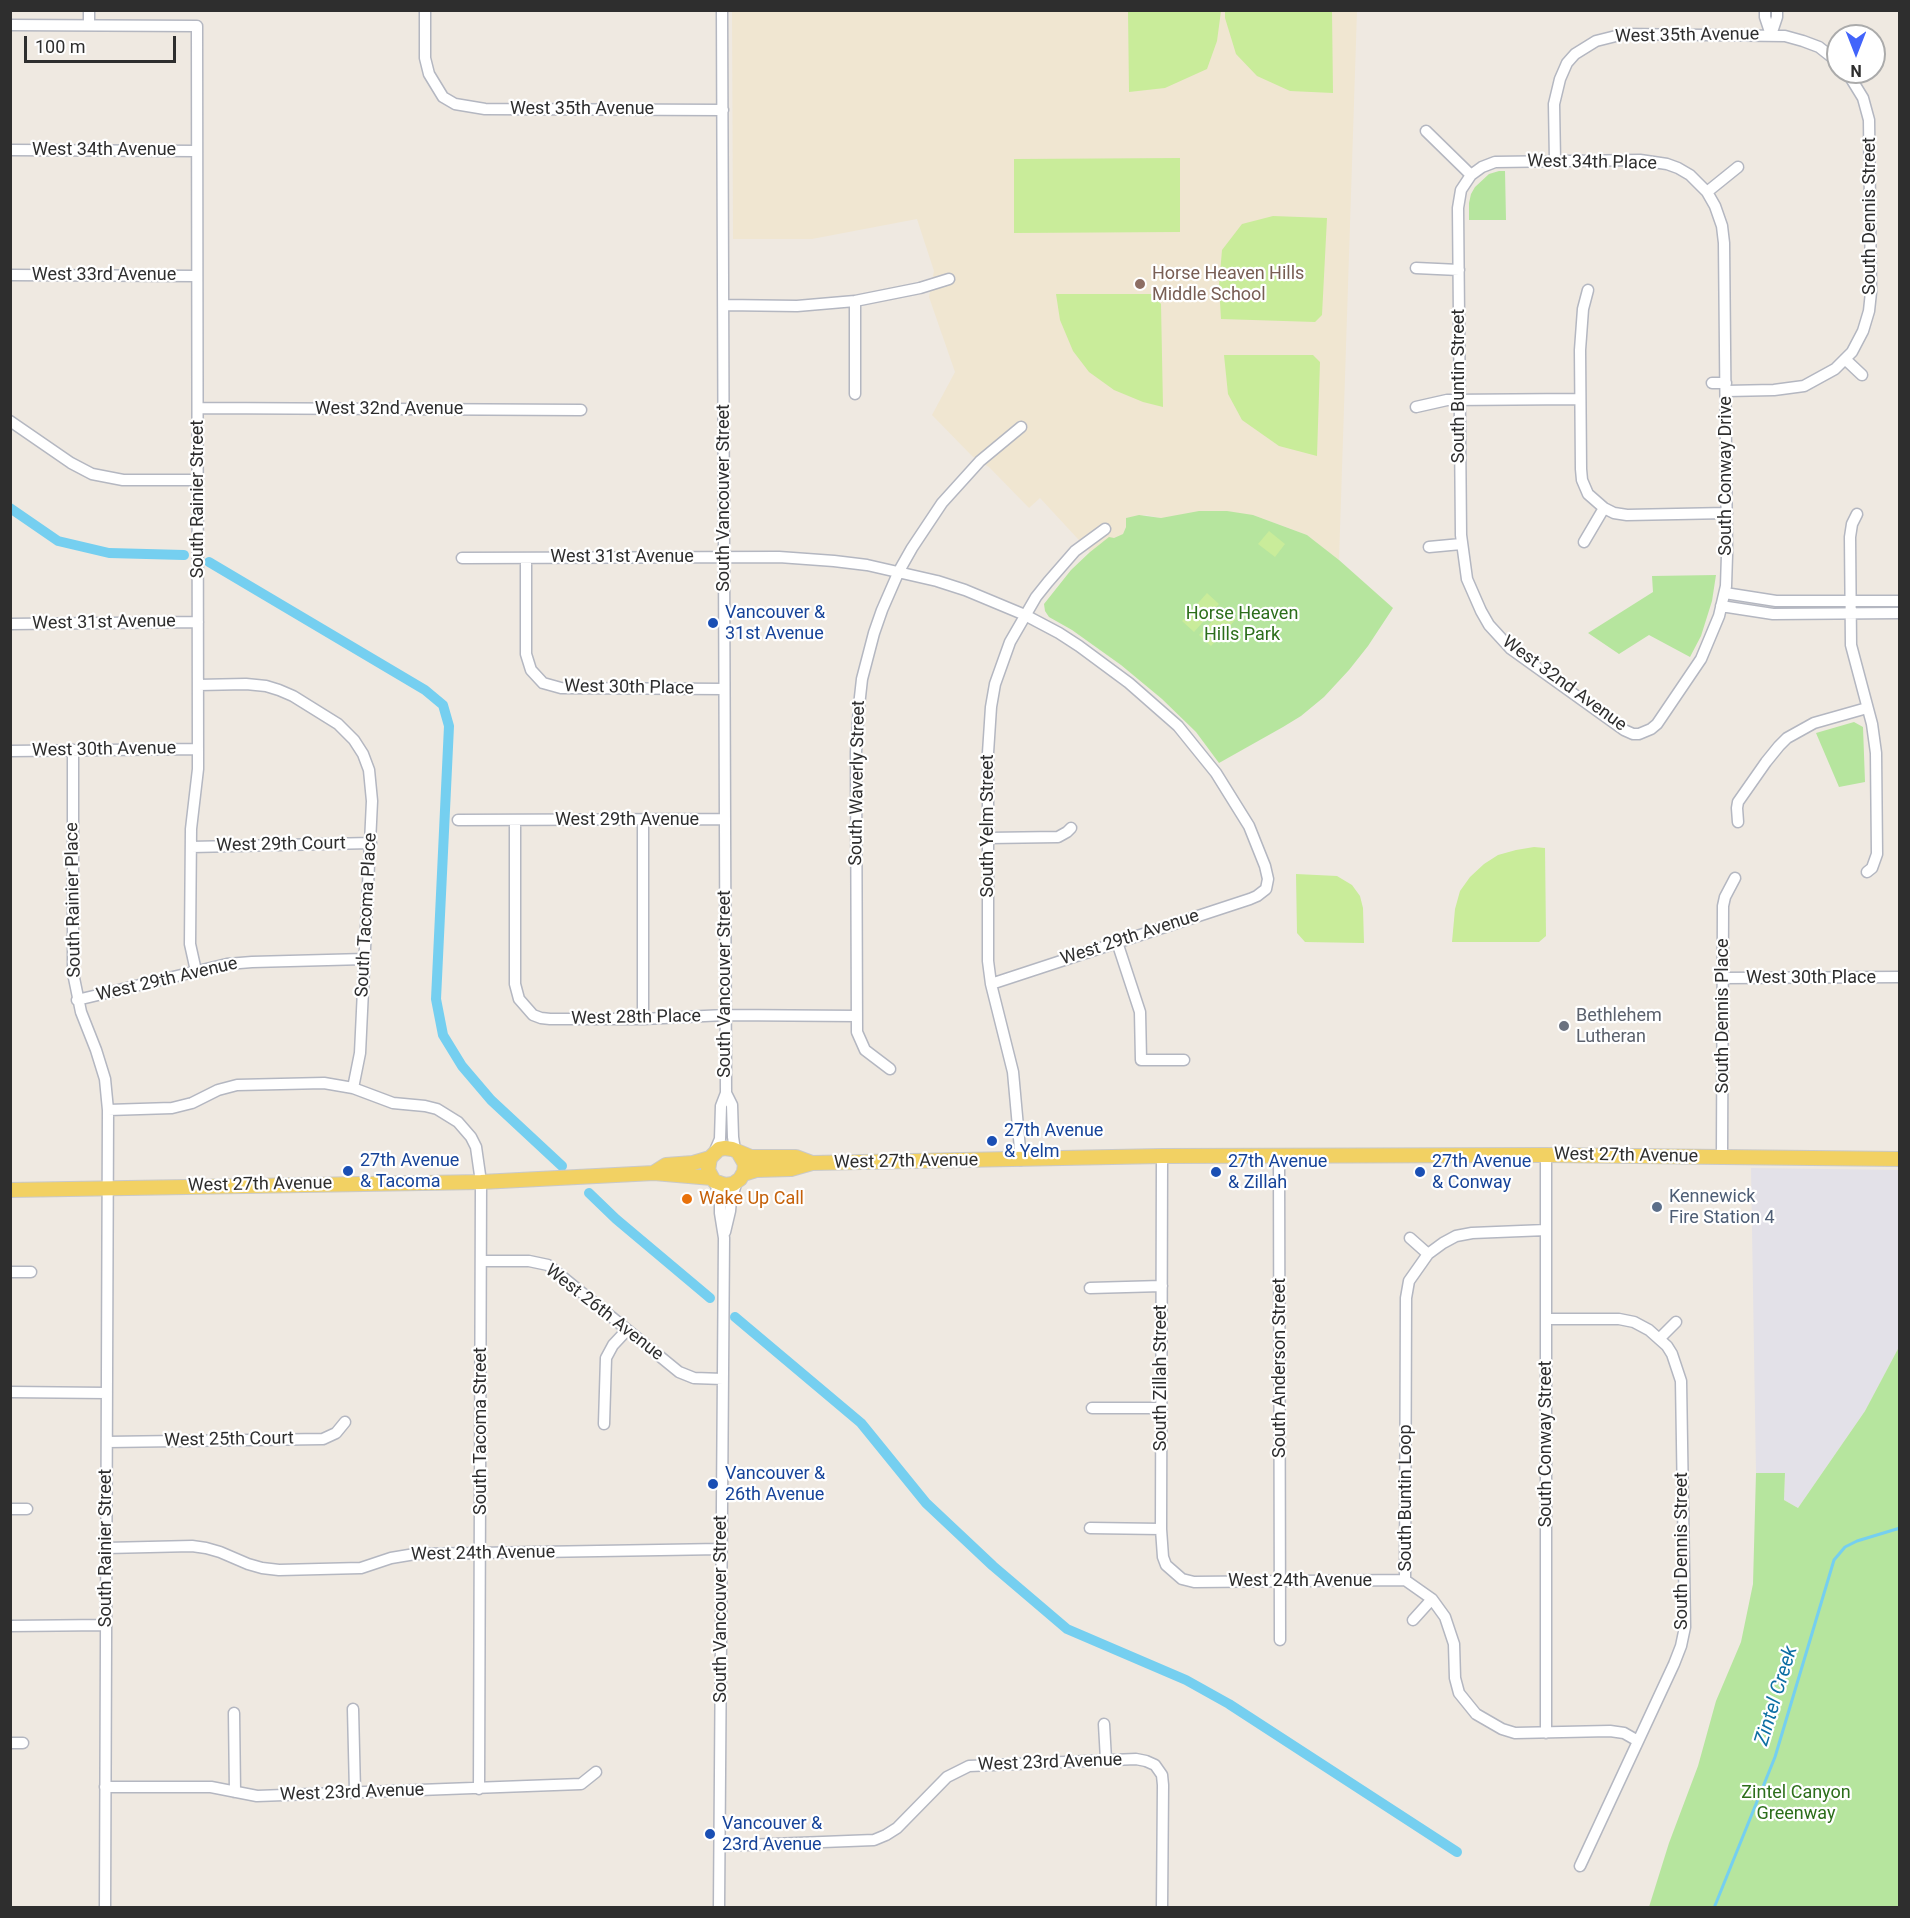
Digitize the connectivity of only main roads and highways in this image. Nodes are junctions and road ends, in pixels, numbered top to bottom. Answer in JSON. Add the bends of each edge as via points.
{"nodes":[{"id":1,"x":737,"y":1151,"type":"junction"},
{"id":2,"x":712,"y":1155,"type":"junction"},
{"id":3,"x":1899,"y":1159,"type":"edge"},
{"id":4,"x":812,"y":1163,"type":"junction"},
{"id":5,"x":654,"y":1173,"type":"junction"},
{"id":6,"x":740,"y":1178,"type":"junction"},
{"id":7,"x":713,"y":1179,"type":"junction"},
{"id":8,"x":10,"y":1190,"type":"edge"}],
"edges":[{"from":1,"to":2,"type":"main road","name":"West 27th Avenue","via":[[725,1148]]},
{"from":1,"to":4,"type":"main road","name":"West 27th Avenue","via":[[751,1157],[796,1157]]},
{"from":1,"to":6,"type":"main road","via":[[745,1164]]},
{"from":2,"to":5,"type":"main road","name":"West 27th Avenue","via":[[666,1165]]},
{"from":2,"to":7,"type":"main road","via":[[708,1170]]},
{"from":3,"to":4,"type":"main road","name":"West 27th Avenue","via":[[1162,1156]]},
{"from":4,"to":6,"type":"main road","name":"West 27th Avenue","via":[[791,1169],[756,1170]]},
{"from":5,"to":7,"type":"main road","name":"West 27th Avenue"},
{"from":5,"to":8,"type":"main road","name":"West 27th Avenue","via":[[481,1182]]},
{"from":6,"to":7,"type":"main road","name":"West 27th Avenue","via":[[725,1185]]}]}
